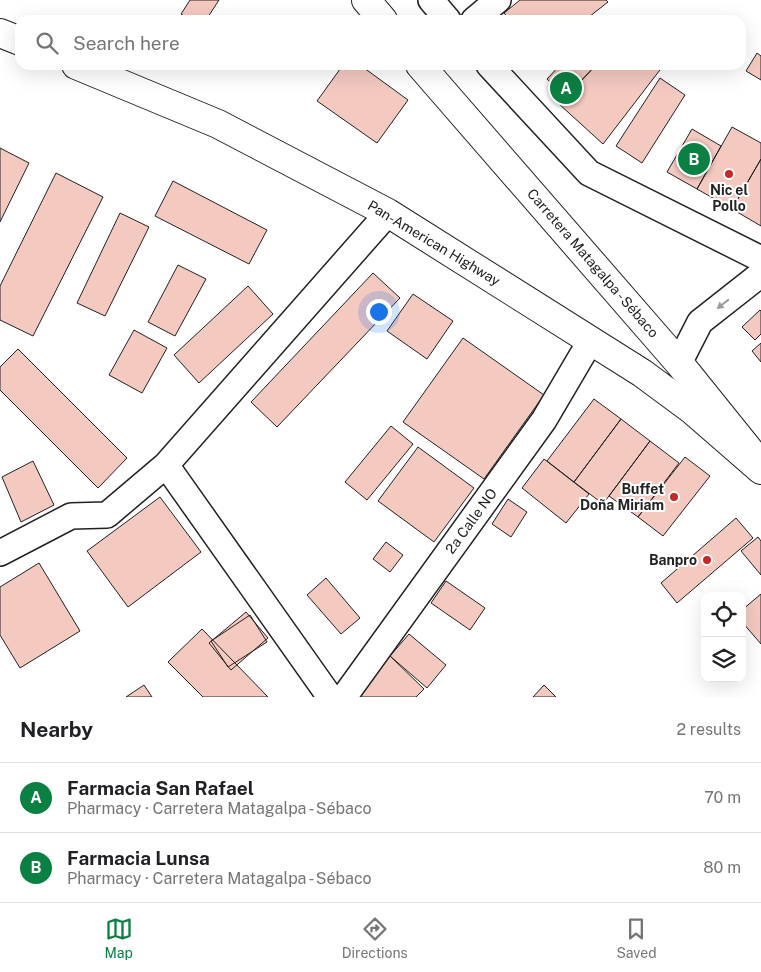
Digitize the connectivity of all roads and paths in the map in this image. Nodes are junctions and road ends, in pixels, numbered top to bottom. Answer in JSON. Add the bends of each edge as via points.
{"nodes":[{"id":1,"x":366,"y":0,"type":"edge"},
{"id":2,"x":431,"y":0,"type":"edge"},
{"id":3,"x":498,"y":0,"type":"edge"},
{"id":4,"x":379,"y":15,"type":"edge"},
{"id":5,"x":444,"y":15,"type":"edge"},
{"id":6,"x":480,"y":15,"type":"edge"},
{"id":7,"x":0,"y":33,"type":"edge"},
{"id":8,"x":15,"y":40,"type":"edge"},
{"id":9,"x":88,"y":70,"type":"edge"},
{"id":10,"x":424,"y":70,"type":"edge"},
{"id":11,"x":493,"y":70,"type":"edge"},
{"id":12,"x":388,"y":213,"type":"junction"},
{"id":13,"x":761,"y":259,"type":"edge"},
{"id":14,"x":761,"y":274,"type":"edge"},
{"id":15,"x":591,"y":340,"type":"junction"},
{"id":16,"x":679,"y":363,"type":"junction"},
{"id":17,"x":166,"y":465,"type":"junction"},
{"id":18,"x":761,"y":465,"type":"edge"},
{"id":19,"x":761,"y":470,"type":"edge"},
{"id":20,"x":0,"y":553,"type":"edge"},
{"id":21,"x":330,"y":697,"type":"edge"},
{"id":22,"x":344,"y":697,"type":"edge"}],
"edges":[{"from":1,"to":4,"type":"main road"},
{"from":2,"to":5,"type":"street"},
{"from":3,"to":6,"type":"street"},
{"from":7,"to":8,"type":"main road"},
{"from":9,"to":12,"type":"main road","name":"Pan-American Highway","via":[[218,124]]},
{"from":10,"to":16,"type":"main road","name":"Carretera Matagalpa - Sébaco"},
{"from":11,"to":13,"type":"street","via":[[589,173]]},
{"from":12,"to":15,"type":"main road","name":"Pan-American Highway"},
{"from":12,"to":17,"type":"street"},
{"from":14,"to":16,"type":"street","one_way":true,"via":[[700,322]]},
{"from":15,"to":19,"type":"main road","name":"Pan-American Highway","via":[[692,410]]},
{"from":15,"to":22,"type":"street","name":"2a Calle NO","via":[[544,420]]},
{"from":16,"to":18,"type":"main road","name":"Carretera Matagalpa - Sébaco"},
{"from":17,"to":20,"type":"street","via":[[107,515],[71,516]]},
{"from":17,"to":21,"type":"street"}]}
